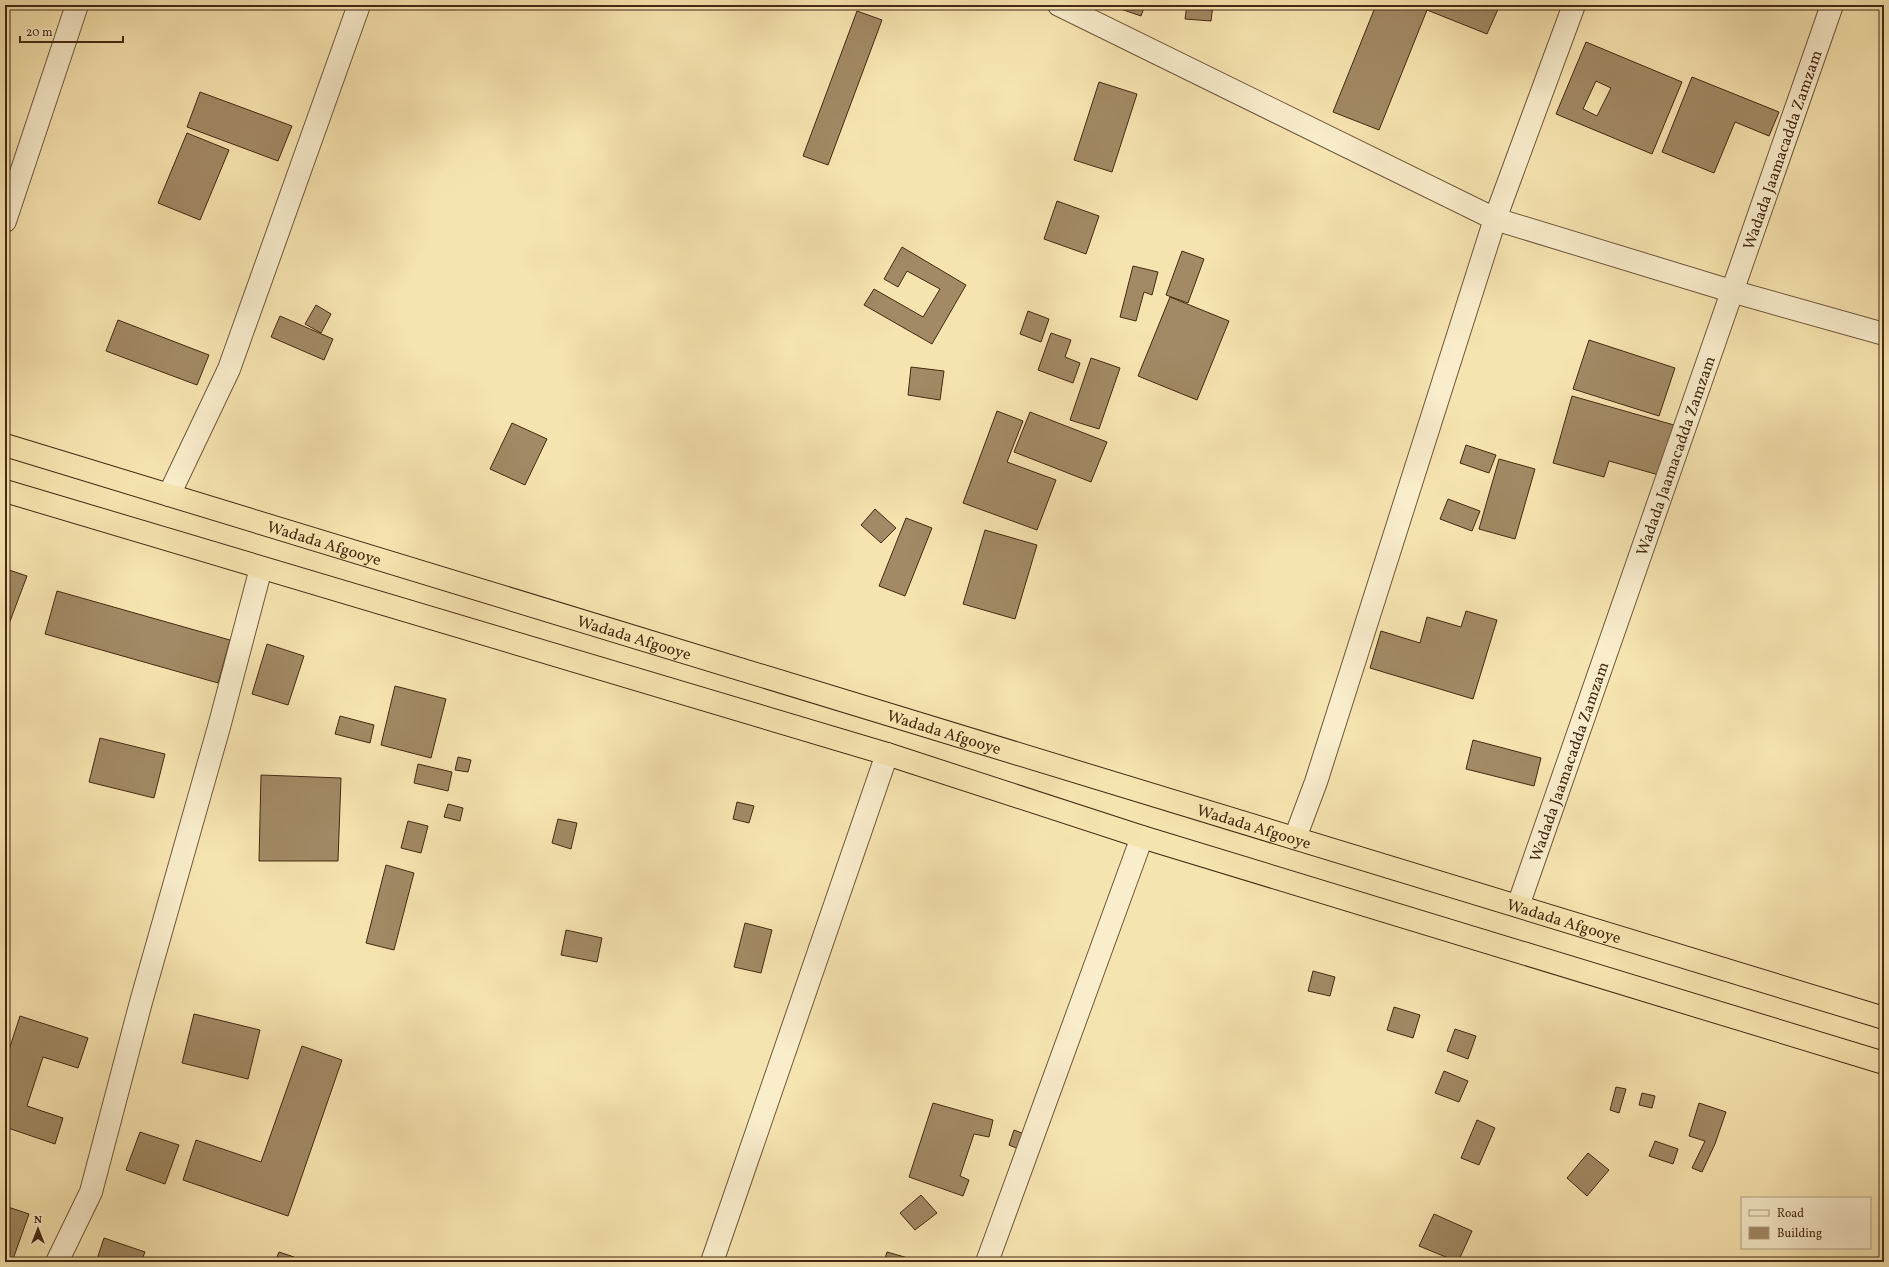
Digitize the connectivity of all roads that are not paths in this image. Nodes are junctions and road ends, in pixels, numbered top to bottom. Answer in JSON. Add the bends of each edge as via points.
{"nodes":[{"id":1,"x":77,"y":5,"type":"edge"},
{"id":2,"x":359,"y":5,"type":"edge"},
{"id":3,"x":1058,"y":5,"type":"edge"},
{"id":4,"x":1574,"y":5,"type":"edge"},
{"id":5,"x":1832,"y":5,"type":"edge"},
{"id":6,"x":1495,"y":218,"type":"junction"},
{"id":7,"x":5,"y":221,"type":"edge"},
{"id":8,"x":1731,"y":290,"type":"junction"},
{"id":9,"x":1884,"y":334,"type":"edge"},
{"id":10,"x":5,"y":446,"type":"edge"},
{"id":11,"x":5,"y":492,"type":"edge"},
{"id":12,"x":169,"y":495,"type":"junction"},
{"id":13,"x":261,"y":568,"type":"junction"},
{"id":14,"x":887,"y":754,"type":"junction"},
{"id":15,"x":1142,"y":836,"type":"junction"},
{"id":16,"x":1295,"y":838,"type":"junction"},
{"id":17,"x":1518,"y":906,"type":"junction"},
{"id":18,"x":1884,"y":1018,"type":"edge"},
{"id":19,"x":1884,"y":1063,"type":"edge"},
{"id":20,"x":57,"y":1262,"type":"edge"},
{"id":21,"x":712,"y":1262,"type":"edge"},
{"id":22,"x":987,"y":1262,"type":"edge"}],
"edges":[{"from":1,"to":7,"type":"street"},
{"from":2,"to":12,"type":"street","via":[[229,369]]},
{"from":3,"to":6,"type":"street"},
{"from":4,"to":6,"type":"street"},
{"from":5,"to":8,"type":"street","name":"Wadada Jaamacadda Zamzam"},
{"from":6,"to":8,"type":"street"},
{"from":6,"to":16,"type":"street","via":[[1316,782]]},
{"from":8,"to":9,"type":"street"},
{"from":8,"to":17,"type":"street","name":"Wadada Jaamacadda Zamzam"},
{"from":10,"to":12,"type":"highway","name":"Wadada Afgooye"},
{"from":11,"to":13,"type":"highway"},
{"from":12,"to":16,"type":"highway","name":"Wadada Afgooye"},
{"from":13,"to":14,"type":"highway"},
{"from":13,"to":20,"type":"street","via":[[220,727],[141,1002],[91,1192]]},
{"from":14,"to":15,"type":"highway"},
{"from":14,"to":21,"type":"street"},
{"from":15,"to":19,"type":"highway"},
{"from":15,"to":22,"type":"street"},
{"from":16,"to":17,"type":"highway","name":"Wadada Afgooye"},
{"from":17,"to":18,"type":"highway","name":"Wadada Afgooye"}]}
